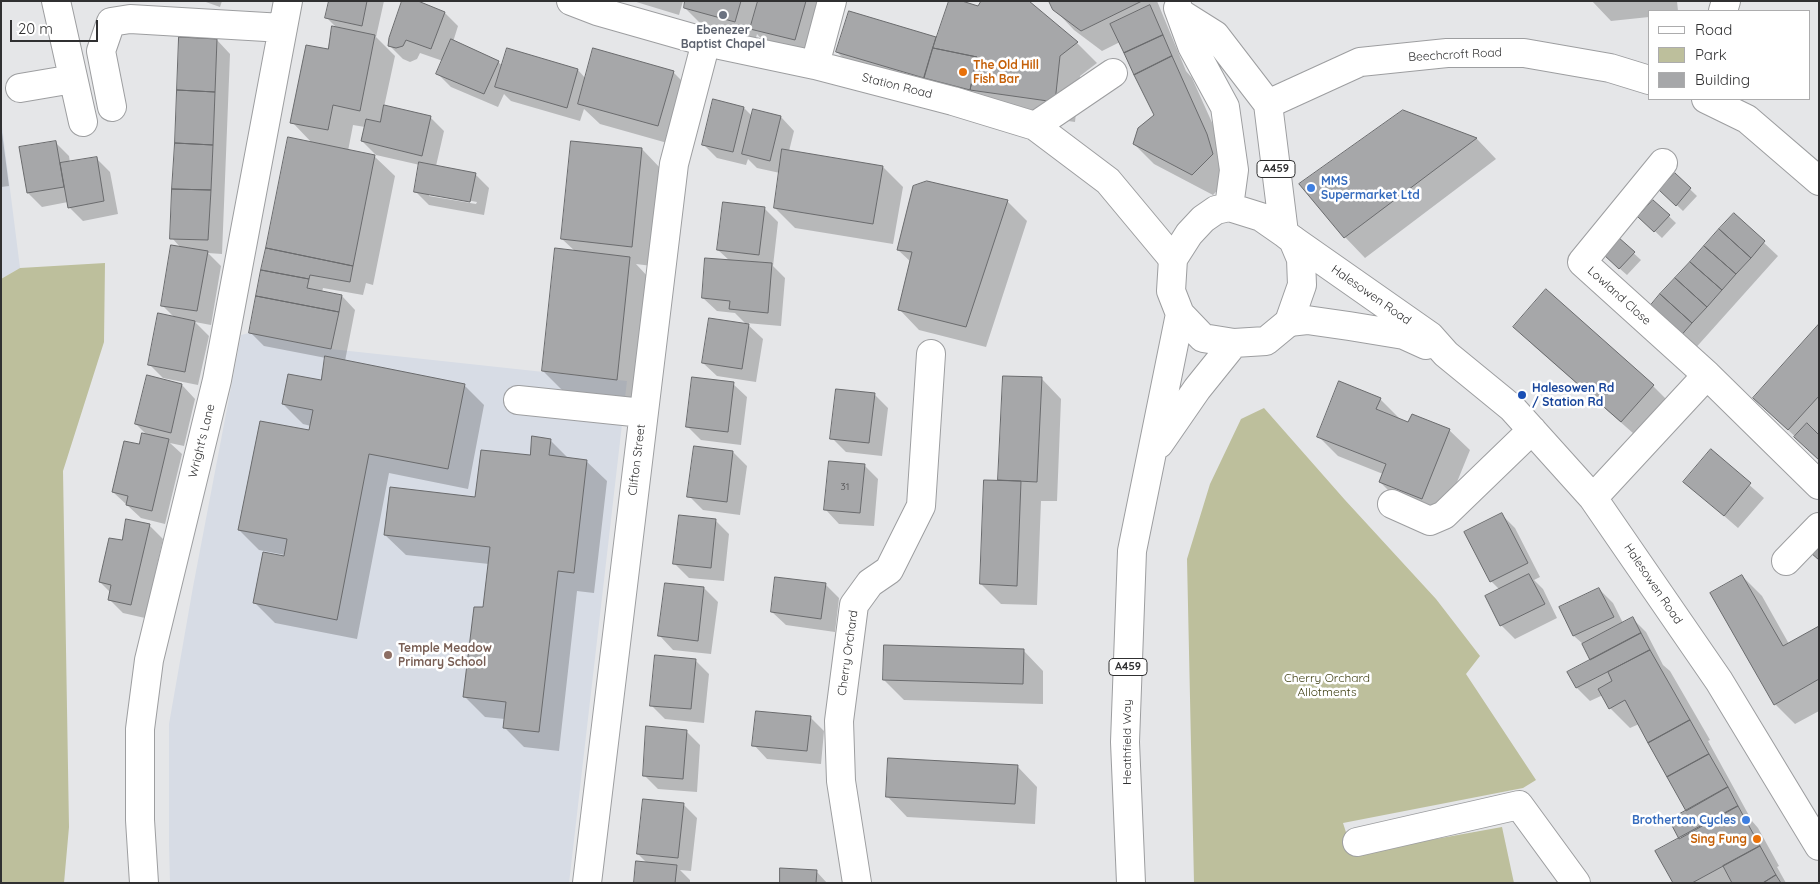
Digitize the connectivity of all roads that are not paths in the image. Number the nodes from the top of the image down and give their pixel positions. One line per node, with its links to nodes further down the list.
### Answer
1 (56, 1): 10 (street)
2 (288, 1): 6 (street, Wright's Lane)
3 (571, 1): 7 (street, Station Road)
4 (832, 1): 8 (street)
5 (1178, 7): 14 (street, A459); 20 (street)
6 (283, 28): 15 (street); 40 (street, Wright's Lane)
7 (706, 42): 8 (street, Station Road); 30 (street, Clifton Street)
8 (815, 65): 17 (street, Station Road)
9 (1113, 73): 17 (street)
10 (73, 79): 12 (street); 16 (street)
11 (1648, 80): 14 (street, Beechcroft Road)
12 (20, 88)
13 (1708, 100): 19 (street)
14 (1268, 104): 21 (street, A459)
15 (112, 107)
16 (82, 122)
17 (1035, 126): 22 (street, Station Road)
18 (1663, 163): 28 (street, Lowland Close)
19 (1819, 181)
20 (1229, 207): 21 (street); 22 (street)
21 (1288, 236): 24 (street, A459); 27 (street, Halesowen Road)
22 (1173, 259): 23 (street)
23 (1180, 314): 25 (street); 32 (street, Heathfield Way / A459)
24 (1290, 322): 25 (street); 27 (street, Halesowen Road)
25 (1234, 343): 32 (street, Heathfield Way / A459)
26 (931, 354): 42 (street, Cherry Orchard)
27 (1446, 354): 31 (street, Halesowen Road)
28 (1707, 375): 33 (street, Lowland Close); 34 (street)
29 (518, 400): 30 (street)
30 (643, 413): 41 (street, Clifton Street)
31 (1532, 430): 34 (street, Halesowen Road); 35 (street)
32 (1152, 453): 43 (street, Heathfield Way / A459)
33 (1819, 485)
34 (1593, 498): 39 (street, Halesowen Road)
35 (1392, 504)
36 (1819, 527): 37 (street)
37 (1786, 561)
38 (1356, 842): 44 (street)
39 (1819, 846)
40 (144, 883)
41 (587, 883)
42 (857, 883)
43 (1131, 883)
44 (1576, 883)

